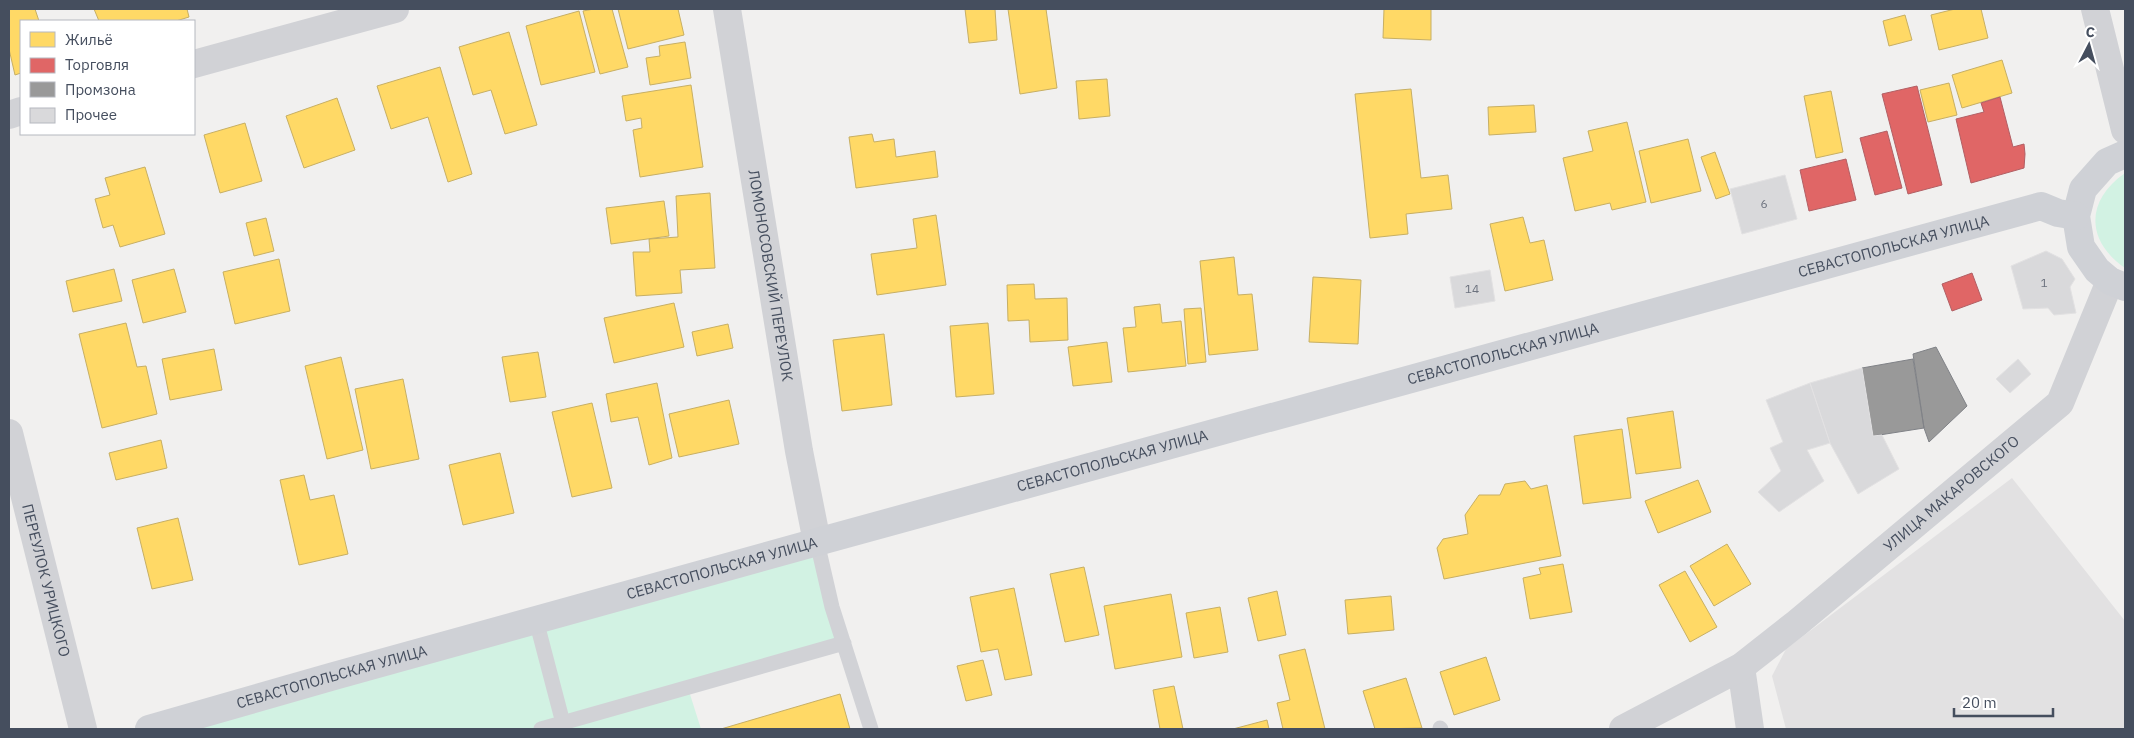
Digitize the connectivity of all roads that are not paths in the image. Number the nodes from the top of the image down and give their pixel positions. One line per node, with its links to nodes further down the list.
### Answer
1 (395, 9): 4 (street)
2 (728, 9): 10 (street, ЛОМОНОСОВСКИЙ ПЕРЕУЛОК)
3 (2096, 9): 5 (street)
4 (195, 64)
5 (2125, 130)
6 (2125, 154): 7 (main road)
7 (2076, 216): 8 (main road); 10 (main road, СЕВАСТОПОЛЬСКАЯ УЛИЦА)
8 (2118, 284): 13 (street, УЛИЦА МАКАРОВСКОГО)
9 (9, 433): 15 (street, ПЕРЕУЛОК УРИЦКОГО)
10 (817, 542): 11 (main road, СЕВАСТОПОЛЬСКАЯ УЛИЦА); 12 (lane)
11 (536, 620): 14 (lane); 16 (main road, СЕВАСТОПОЛЬСКАЯ УЛИЦА)
12 (844, 643): 14 (lane); 18 (lane)
13 (1741, 667): 19 (street, УЛИЦА МАКАРОВСКОГО); 20 (street)
14 (563, 723): 17 (lane)
15 (83, 729)
16 (149, 729)
17 (541, 729)
18 (870, 729)
19 (1623, 729)
20 (1750, 729)

